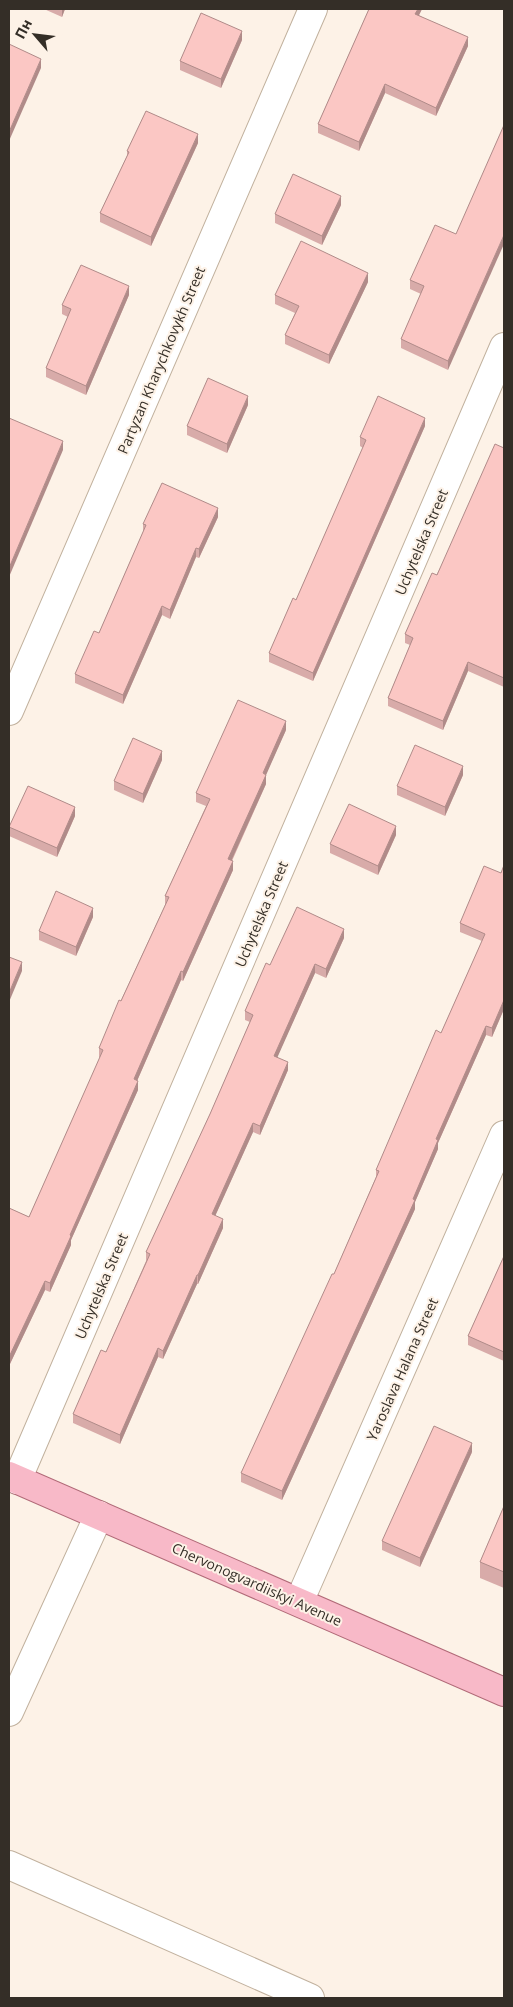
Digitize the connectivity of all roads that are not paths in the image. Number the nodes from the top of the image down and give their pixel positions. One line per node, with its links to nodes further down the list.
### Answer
1 (313, 9): 3 (street, Partyzan Kharychkovykh Street)
2 (504, 347): 5 (street, Uchytelska Street)
3 (9, 711)
4 (504, 1135): 7 (street, Yaroslava Halana Street)
5 (13, 1478): 6 (main road, Chervonogvardiiskyi Avenue)
6 (99, 1515): 7 (main road, Chervonogvardiiskyi Avenue); 9 (street)
7 (299, 1602): 8 (main road, Chervonogvardiiskyi Avenue)
8 (504, 1692)
9 (9, 1712)
10 (9, 1864): 11 (street)
11 (310, 1998)

